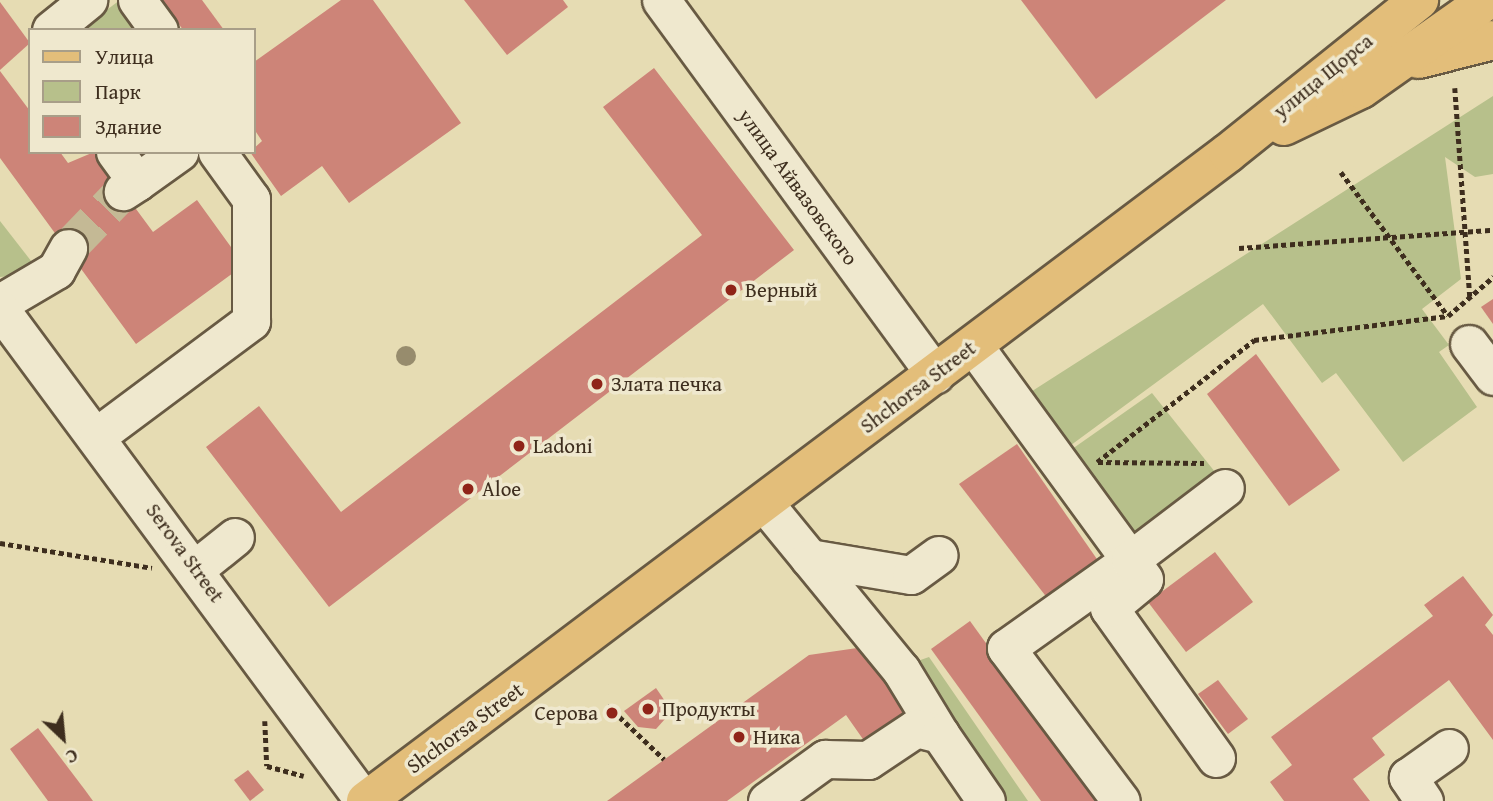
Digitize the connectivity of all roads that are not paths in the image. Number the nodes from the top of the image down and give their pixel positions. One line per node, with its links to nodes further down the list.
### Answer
1 (88, 0): 6 (street)
2 (137, 0): 7 (street)
3 (661, 0): 19 (street, улица Айвазовского)
4 (1419, 0): 10 (main road, улица Щорса)
5 (1487, 0): 9 (main road, Shchorsa Street)
6 (53, 28)
7 (158, 28)
8 (1493, 40): 9 (main road)
9 (1397, 65): 10 (main road, Shchorsa Street)
10 (1228, 153): 18 (main road, Shchorsa Street)
11 (116, 154): 12 (street)
12 (176, 154)
13 (218, 154): 21 (street)
14 (68, 248): 15 (street)
15 (0, 303)
16 (0, 309): 21 (street, Serova Street)
17 (1458, 330): 20 (street)
18 (974, 346): 19 (main road, Shchorsa Street); 27 (street)
19 (935, 375): 23 (main road, Shchorsa Street)
20 (1493, 376)
21 (98, 435): 28 (street, Serova Street)
22 (1221, 476): 27 (street)
23 (765, 504): 26 (street); 32 (main road, Shchorsa Street)
24 (235, 537): 28 (street)
25 (939, 555): 26 (street)
26 (809, 558): 29 (street)
27 (1130, 561): 31 (street); 35 (street)
28 (181, 569): 32 (street, Serova Street)
29 (940, 734): 33 (street); 34 (street)
30 (1449, 747): 36 (street)
31 (1216, 758)
32 (365, 801)
33 (767, 801)
34 (986, 801)
35 (1121, 801)
36 (1424, 801)

